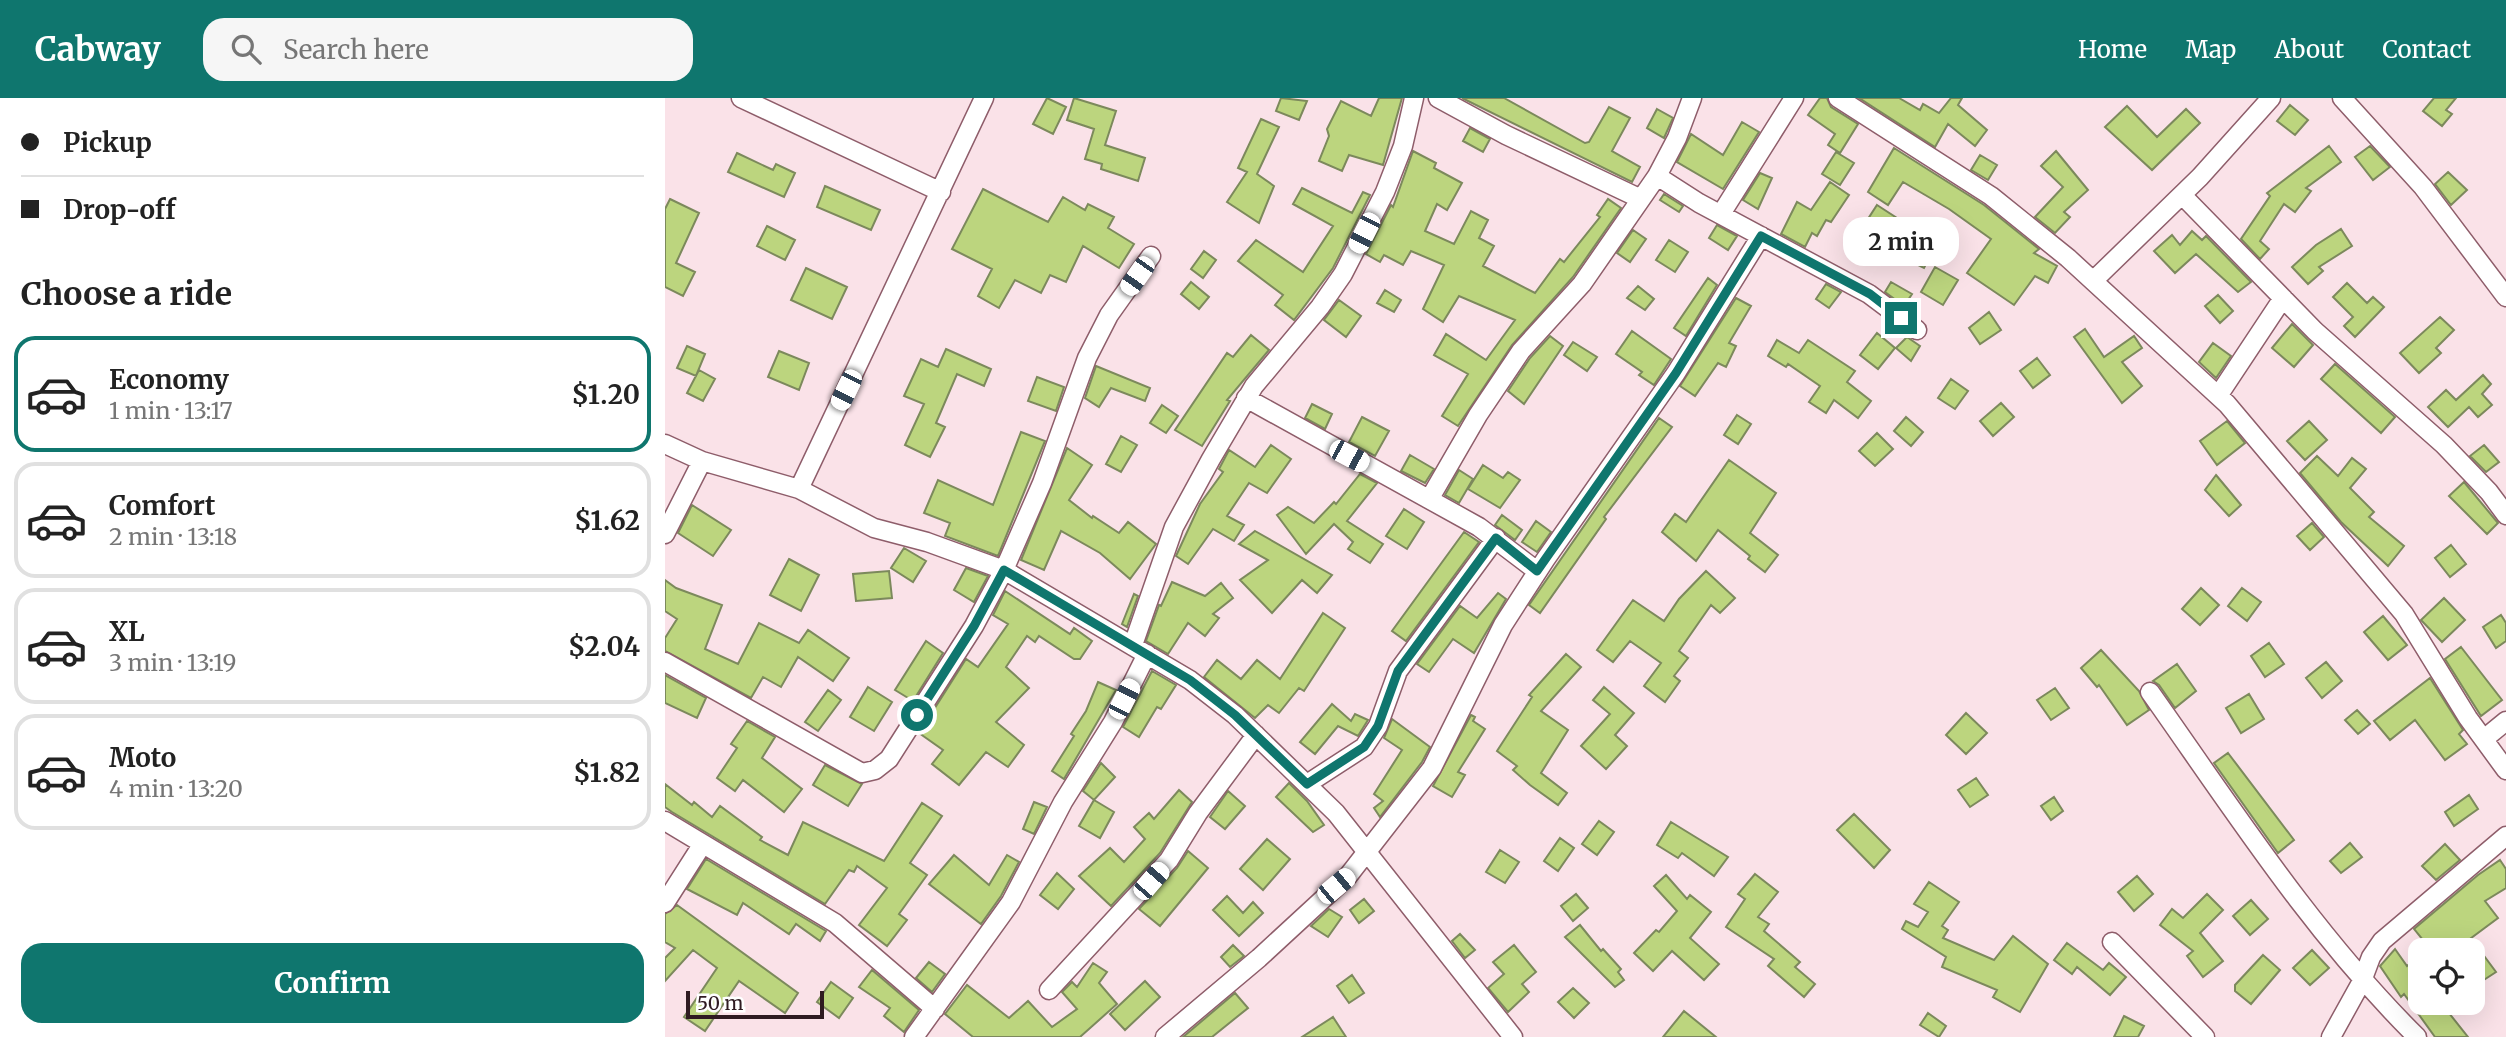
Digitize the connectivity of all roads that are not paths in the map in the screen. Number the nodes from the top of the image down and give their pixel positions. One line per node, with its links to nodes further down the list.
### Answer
1 (741, 98): 11 (street)
2 (984, 98): 11 (street)
3 (1414, 98): 22 (street)
4 (1438, 98): 13 (street)
5 (1692, 98): 10 (street)
6 (1794, 98): 14 (street)
7 (1838, 98): 17 (street)
8 (2271, 98): 12 (street)
9 (2342, 98): 18 (street)
10 (1657, 176): 13 (street); 14 (street)
11 (941, 192): 25 (street)
12 (2182, 195): 17 (street); 19 (street)
13 (1641, 199): 26 (street)
14 (1721, 214): 15 (street)
15 (1761, 236): 20 (street); 31 (street)
16 (1151, 256): 30 (street)
17 (2093, 281): 21 (street)
18 (2506, 297)
19 (2283, 298): 21 (street); 27 (street)
20 (1917, 330)
21 (2218, 396): 37 (street)
22 (1246, 398): 26 (street); 32 (street)
23 (665, 444): 24 (street)
24 (702, 461): 25 (street); 28 (street)
25 (799, 489): 30 (street)
26 (1430, 498): 29 (street)
27 (2506, 515)
28 (665, 534)
29 (1496, 538): 31 (street); 39 (street)
30 (1004, 570): 32 (street); 33 (street)
31 (1537, 571): 43 (street)
32 (1140, 649): 36 (street); 48 (street)
33 (665, 662)
34 (2150, 692): 46 (street)
35 (2506, 720): 37 (street)
36 (1257, 735): 39 (street); 47 (street)
37 (2484, 739): 38 (street)
38 (2506, 770)
39 (1307, 784): 43 (street)
40 (665, 821): 42 (street)
41 (2506, 836): 46 (street)
42 (702, 845): 44 (street); 48 (street)
43 (1369, 852): 50 (street); 51 (street)
44 (665, 903)
45 (2112, 942): 52 (street)
46 (2362, 981): 53 (street); 54 (street)
47 (1049, 989)
48 (935, 1009): 49 (street)
49 (915, 1037)
50 (1165, 1037)
51 (1513, 1037)
52 (2205, 1037)
53 (2331, 1037)
54 (2417, 1037)

